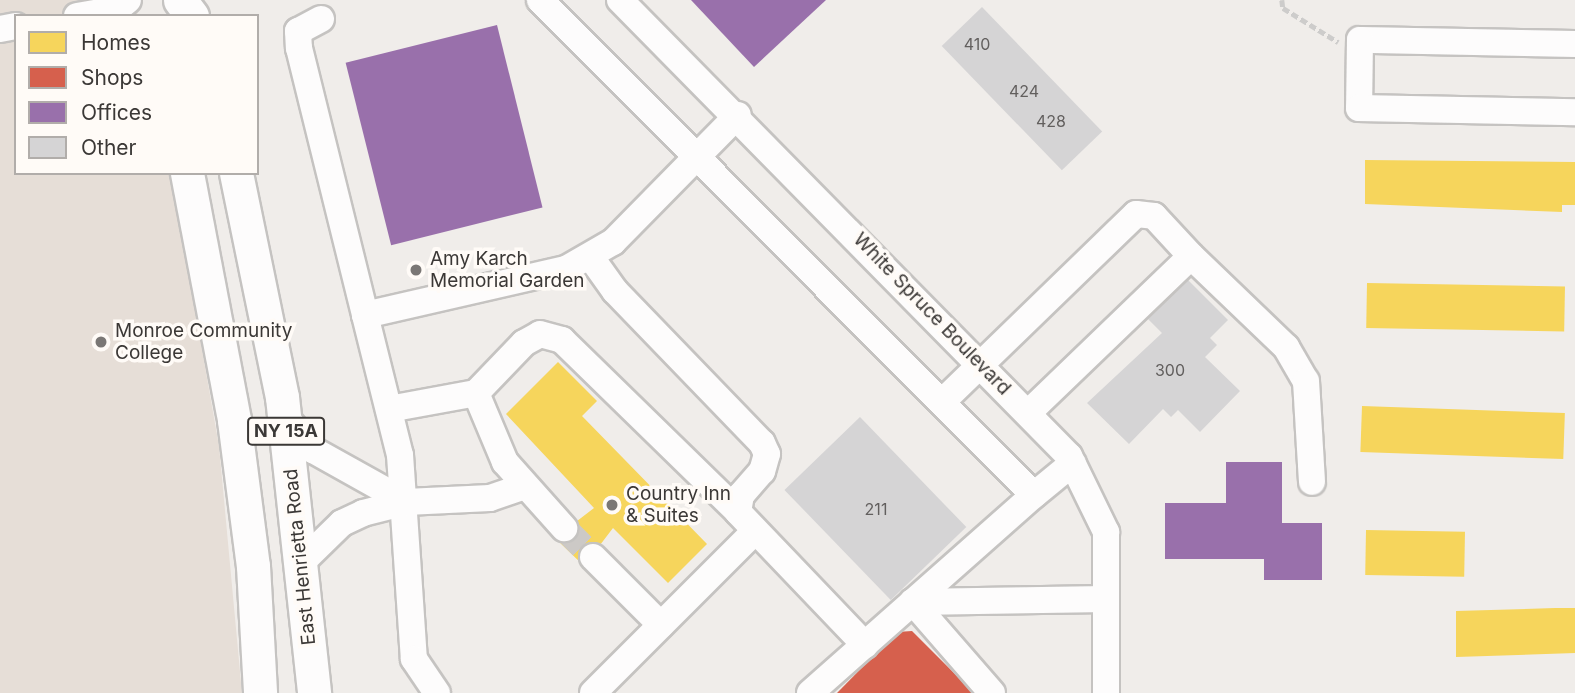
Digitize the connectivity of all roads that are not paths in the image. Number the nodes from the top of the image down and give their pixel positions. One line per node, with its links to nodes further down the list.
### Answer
1 (128, 0): 4 (street)
2 (540, 0): 9 (street)
3 (620, 0): 8 (street, White Spruce Boulevard)
4 (89, 14)
5 (321, 19): 14 (street)
6 (1575, 44): 7 (street)
7 (1575, 112)
8 (738, 115): 9 (street); 15 (street, White Spruce Boulevard)
9 (698, 156): 12 (street); 17 (street)
10 (187, 175): 34 (main road, NY 15A)
11 (236, 175): 20 (main road, East Henrietta Road / NY 15A)
12 (590, 256): 14 (street); 26 (street)
13 (1191, 256): 15 (street); 19 (street); 22 (street)
14 (365, 316): 18 (street)
15 (981, 364): 17 (street); 19 (street, White Spruce Boulevard)
16 (476, 393): 18 (street); 23 (street); 26 (street)
17 (942, 402): 24 (street)
18 (389, 409): 25 (street)
19 (1028, 413): 21 (street, White Spruce Boulevard)
20 (283, 414): 25 (street); 29 (main road, East Henrietta Road / NY 15A)
21 (1073, 463): 24 (street); 30 (street, White Spruce Boulevard)
22 (1312, 482)
23 (522, 487): 25 (street); 27 (street)
24 (1034, 495): 31 (street)
25 (405, 502): 29 (street); 36 (street)
26 (745, 523): 32 (street); 33 (street)
27 (564, 528)
28 (593, 557): 32 (street)
29 (303, 561): 35 (main road, East Henrietta Road / NY 15A)
30 (1106, 599): 31 (street); 40 (street, White Spruce Boulevard)
31 (913, 602): 33 (street); 39 (street)
32 (661, 625): 37 (street)
33 (864, 645): 38 (street)
34 (260, 693)
35 (314, 693)
36 (437, 693)
37 (593, 693)
38 (810, 693)
39 (992, 693)
40 (1106, 693)

